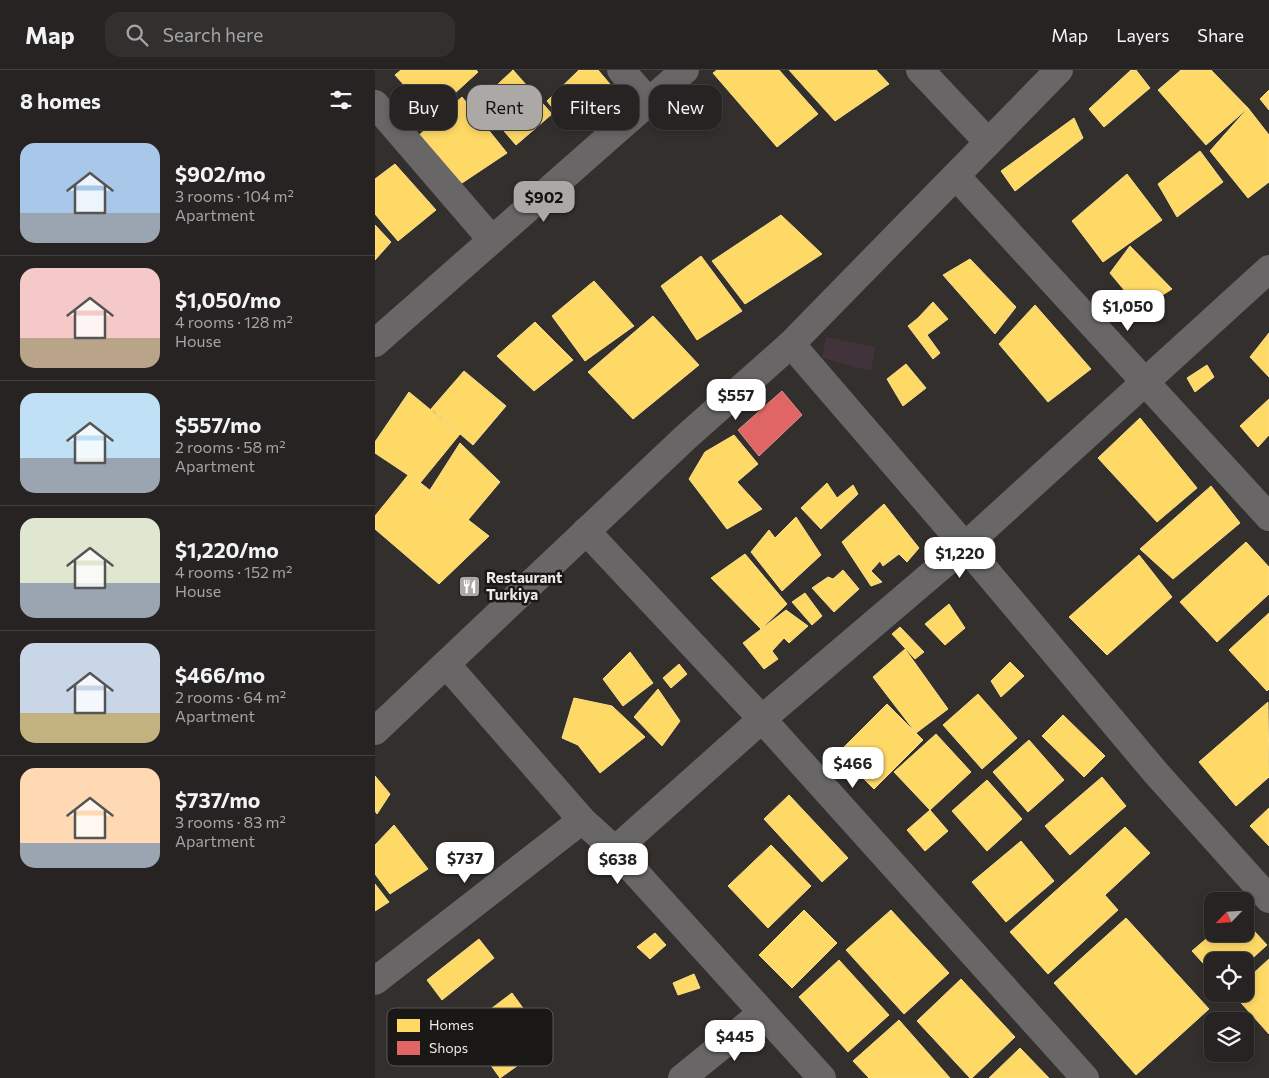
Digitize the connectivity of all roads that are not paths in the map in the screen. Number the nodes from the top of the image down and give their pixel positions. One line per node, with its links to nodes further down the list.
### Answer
1 (621, 70): 6 (street)
2 (685, 70): 5 (street)
3 (920, 70): 8 (street)
4 (1059, 70): 8 (street)
5 (668, 85)
6 (649, 102): 10 (street)
7 (375, 104): 10 (street)
8 (989, 142): 9 (street)
9 (956, 176): 13 (street); 14 (street)
10 (492, 240): 12 (street)
11 (1269, 269): 14 (street)
12 (375, 343)
13 (791, 344): 16 (street); 17 (street)
14 (1144, 381): 15 (street); 17 (street)
15 (1269, 517)
16 (586, 531): 18 (street); 19 (street)
17 (965, 546): 19 (street); 23 (street)
18 (446, 664): 20 (street); 21 (street)
19 (762, 719): 22 (street); 28 (street)
20 (375, 731)
21 (582, 820): 22 (street); 24 (street)
22 (615, 850): 25 (street)
23 (1269, 899)
24 (375, 981)
25 (762, 1013): 26 (street); 27 (street)
26 (682, 1078)
27 (822, 1078)
28 (1085, 1078)

